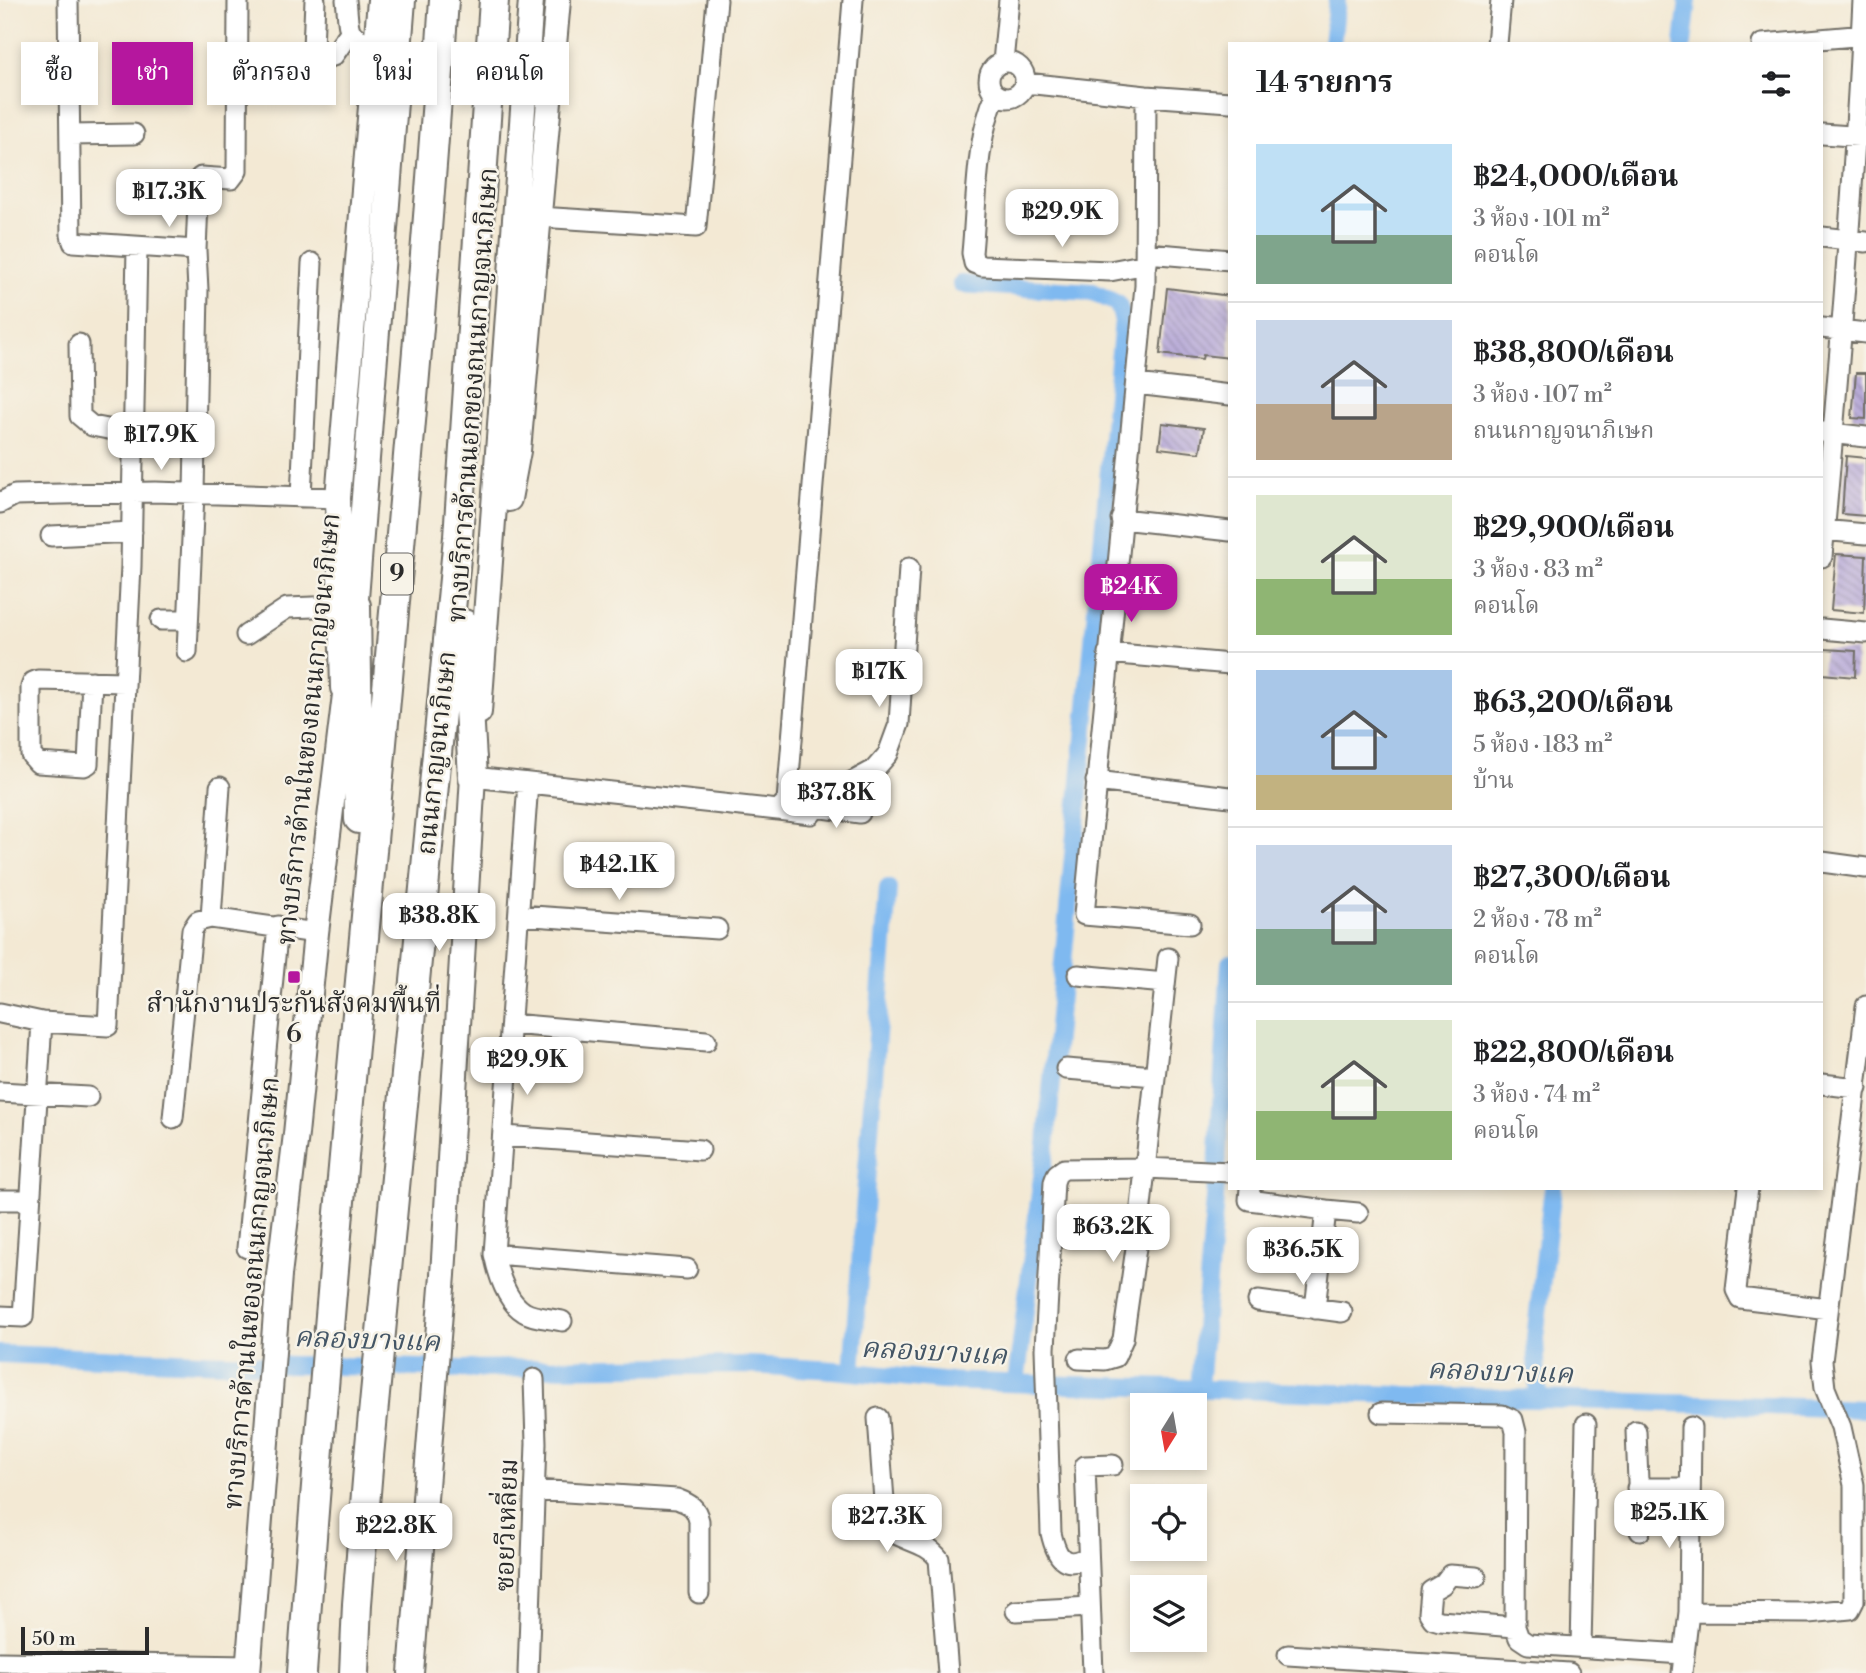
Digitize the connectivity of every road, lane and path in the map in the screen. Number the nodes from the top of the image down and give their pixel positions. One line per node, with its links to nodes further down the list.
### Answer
1 (68, 0): 30 (street)
2 (238, 0): 36 (street)
3 (315, 0): 16 (street)
4 (346, 0): 16 (street)
5 (380, 0): 19 (main road)
6 (403, 0): 62 (main road, ทางบริการด้านในของถนนกาญจนาภิเษก)
7 (444, 0): 92 (highway, ถนนกาญจนาภิเษก / 9)
8 (494, 0): 60 (highway, ถนนกาญจนาภิเษก)
9 (531, 0): 68 (main road, ทางบริการด้านนอกของถนนกาญจนาภิเษก)
10 (558, 0): 32 (main road)
11 (717, 0): 32 (street)
12 (853, 0): 80 (street)
13 (1009, 0): 22 (street)
14 (1501, 0): 20 (street)
15 (1863, 0): 17 (street)
16 (350, 32): 18 (street)
17 (1864, 35): 21 (street); 31 (street)
18 (366, 42)
19 (375, 42)
20 (1497, 42)
21 (1785, 42)
22 (1003, 62): 23 (street); 24 (street)
23 (1026, 83): 24 (street); 25 (street)
24 (996, 94): 37 (street)
25 (1146, 96): 26 (street); 37 (street)
26 (1228, 102)
27 (370, 105): 52 (main road)
28 (134, 134): 30 (street)
29 (1823, 134): 31 (street)
30 (70, 135): 35 (street)
31 (1861, 136): 34 (street)
32 (539, 217): 68 (main road)
33 (1823, 237): 34 (street)
34 (1858, 241): 41 (street)
35 (137, 247): 36 (street); 47 (street)
36 (197, 250): 50 (street)
37 (1147, 258): 38 (street); 44 (street)
38 (1228, 260)
39 (312, 263): 51 (street)
40 (1823, 328): 41 (street)
41 (1843, 330): 42 (street); 46 (street)
42 (1866, 332)
43 (79, 344): 47 (street)
44 (1136, 384): 45 (street); 54 (street)
45 (1228, 395)
46 (1828, 433): 48 (street); 55 (street)
47 (134, 434): 49 (street)
48 (1866, 437)
49 (133, 492): 50 (street); 53 (street); 57 (street)
50 (194, 493): 51 (street); 64 (street)
51 (301, 496): 52 (street)
52 (338, 498): 62 (main road)
53 (0, 503)
54 (1122, 519): 56 (street); 70 (street)
55 (1823, 530): 58 (street)
56 (1228, 531)
57 (131, 532): 59 (street); 73 (street)
58 (1866, 534)
59 (51, 536)
60 (458, 537): 74 (highway); 152 (highway, ถนนกาญจนาภิเษก)
61 (909, 568): 79 (street)
62 (348, 606): 67 (street); 89 (main road, ทางบริการด้านในของถนนกาญจนาภิเษก); 92 (highway)
63 (161, 620): 64 (street)
64 (188, 621): 69 (street)
65 (1823, 629): 66 (street)
66 (1866, 633)
67 (246, 635)
68 (485, 635): 74 (main road, ทางบริการด้านนอกของถนนกาญจนาภิเษก)
69 (187, 652)
70 (1108, 653): 71 (street); 75 (street)
71 (1228, 664)
72 (92, 681): 72 (street); 73 (street)
73 (125, 682): 96 (street)
74 (473, 777): 76 (street); 150 (main road, ทางบริการด้านนอกของถนนกาญจนาภิเษก)
75 (1096, 781): 78 (street); 86 (street)
76 (528, 783): 80 (street); 84 (street)
77 (220, 788): 85 (street)
78 (1228, 797)
79 (816, 807): 80 (street); 81 (street)
80 (778, 810)
81 (860, 813)
82 (1823, 862): 83 (street)
83 (1866, 868)
84 (519, 915): 88 (street); 97 (street)
85 (211, 918): 87 (street); 106 (street)
86 (1190, 924)
87 (278, 926): 89 (street); 117 (street)
88 (717, 929)
89 (316, 933): 149 (main road, ทางบริการด้านในของถนนกาญจนาภิเษก)
90 (1168, 958): 93 (street)
91 (1078, 975): 93 (street)
92 (360, 976): 151 (highway, ถนนกาญจนาภิเษก / 9)
93 (1165, 983): 100 (street)
94 (1866, 1006): 102 (street)
95 (0, 1013): 96 (street)
96 (42, 1021): 104 (street)
97 (511, 1024): 98 (street); 107 (street)
98 (706, 1041)
99 (1066, 1069): 100 (street)
100 (1155, 1076): 109 (street)
101 (1823, 1084): 102 (street)
102 (1857, 1088): 122 (street)
103 (0, 1092): 104 (street)
104 (37, 1094): 105 (street); 114 (street)
105 (88, 1097)
106 (173, 1118)
107 (504, 1136): 108 (street); 118 (street)
108 (700, 1150)
109 (1146, 1168): 110 (street); 126 (street); 138 (street)
110 (1228, 1172)
111 (1250, 1190): 115 (street)
112 (1748, 1190): 122 (street)
113 (0, 1200): 114 (street)
114 (30, 1200): 124 (street)
115 (1326, 1210): 116 (street); 121 (street)
116 (1358, 1213)
117 (247, 1248)
118 (494, 1254): 119 (street); 125 (street)
119 (687, 1269)
120 (1258, 1301): 121 (street)
121 (1315, 1308): 123 (street)
122 (1828, 1309): 143 (street)
123 (1342, 1312)
124 (0, 1316)
125 (562, 1321)
126 (1079, 1359)
127 (534, 1379): 136 (street, ซอยวีเหลี่ยม)
128 (1381, 1413): 144 (street)
129 (878, 1418): 154 (street)
130 (1587, 1424): 145 (street)
131 (1691, 1427): 135 (street)
132 (1636, 1431): 134 (street)
133 (1113, 1465): 138 (street)
134 (1637, 1488): 135 (street); 137 (street)
135 (1690, 1488): 143 (street)
136 (535, 1490): 140 (street); 153 (street, ซอยวีเหลี่ยม)
137 (1640, 1531)
138 (1088, 1556): 141 (street)
139 (1476, 1577): 144 (street)
140 (699, 1592)
141 (1090, 1607): 142 (street); 155 (street)
142 (1016, 1611)
143 (1689, 1612): 148 (street)
144 (1515, 1627): 145 (street)
145 (1581, 1647): 148 (street)
146 (1288, 1655): 156 (street)
147 (0, 1662): 149 (street)
148 (1683, 1664)
149 (249, 1669)
150 (411, 1672)
151 (302, 1673)
152 (354, 1673)
153 (528, 1673)
154 (948, 1673)
155 (1093, 1673)
156 (1569, 1673)

